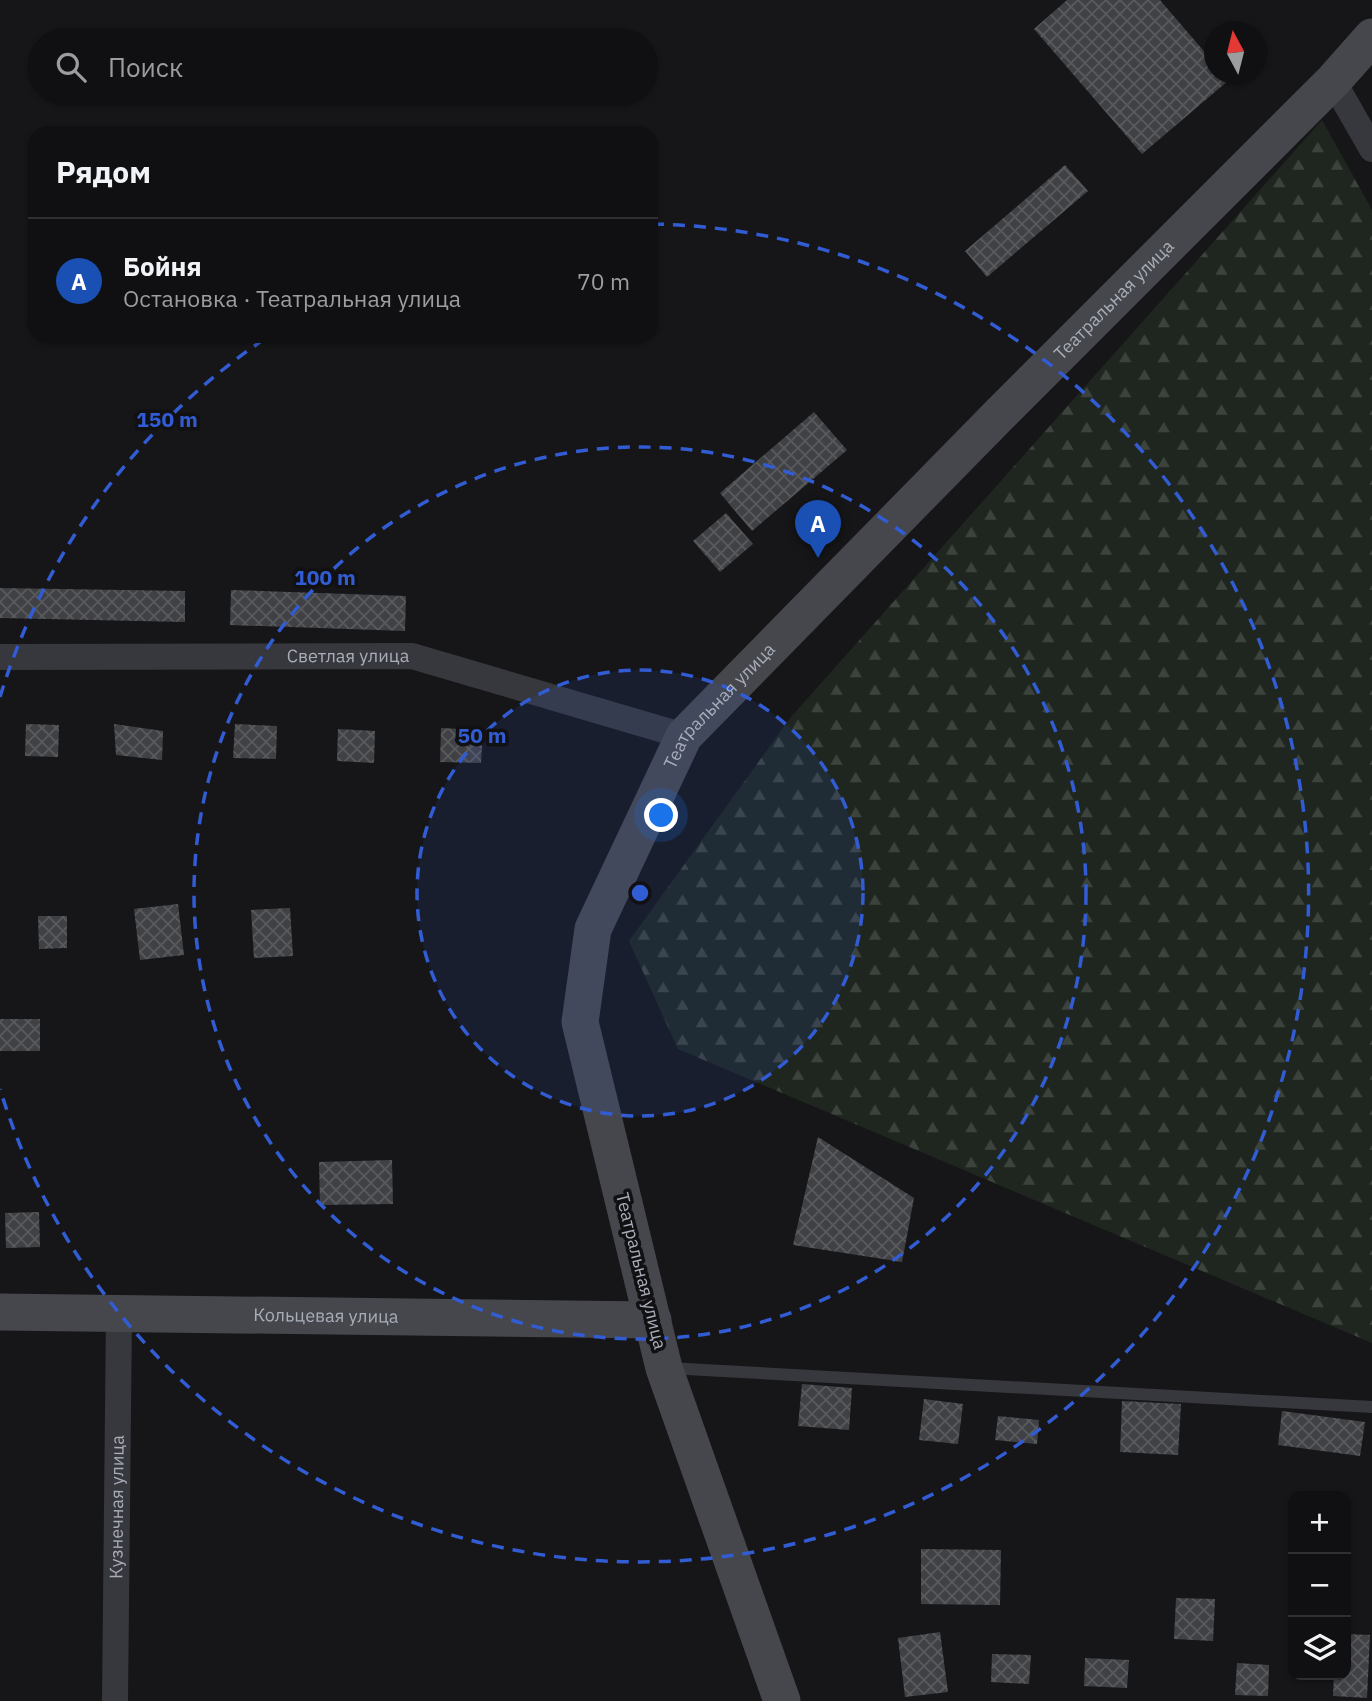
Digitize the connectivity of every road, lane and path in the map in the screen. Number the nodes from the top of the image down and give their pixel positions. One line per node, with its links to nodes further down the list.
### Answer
1 (1372, 37): 2 (main road, Театральная улица)
2 (1333, 81): 3 (street); 5 (main road, Театральная улица)
3 (1372, 149)
4 (0, 657): 5 (street, Светлая улица)
5 (684, 736): 8 (main road, Театральная улица)
6 (0, 1312): 7 (main road, Кольцевая улица)
7 (119, 1314): 8 (main road, Кольцевая улица); 11 (street, Кузнечная улица)
8 (653, 1320): 9 (main road, Театральная улица)
9 (664, 1368): 10 (lane); 12 (main road, Театральная улица)
10 (1372, 1407)
11 (115, 1701)
12 (782, 1701)

